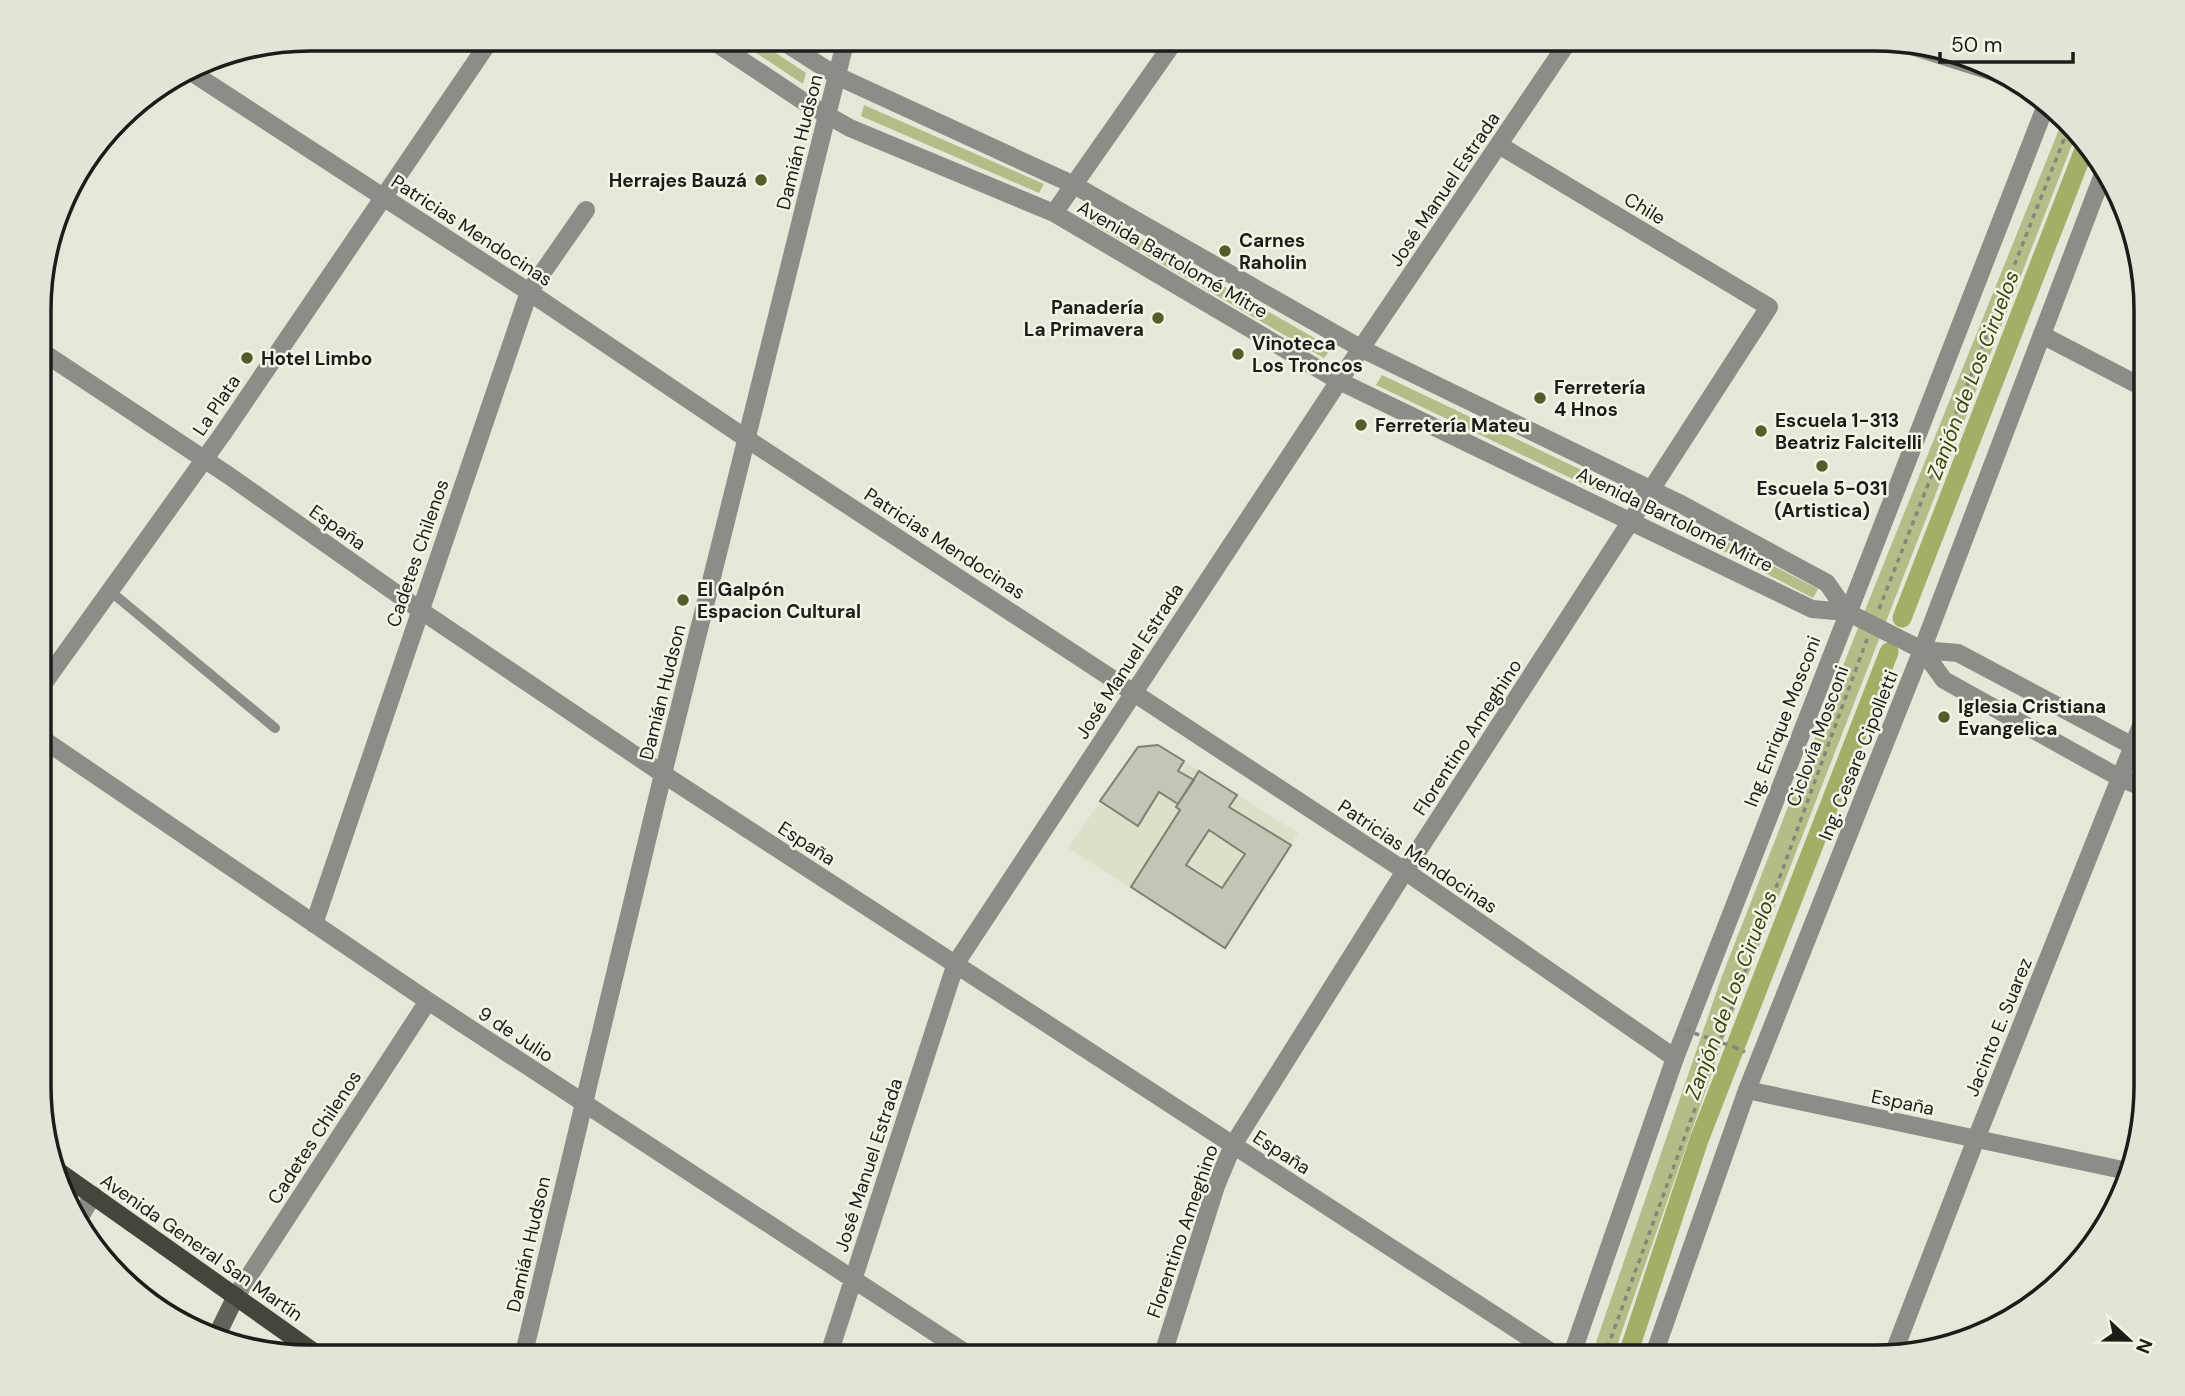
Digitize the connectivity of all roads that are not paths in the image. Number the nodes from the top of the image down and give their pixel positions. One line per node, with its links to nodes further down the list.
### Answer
1 (482, 51): 14 (street, La Plata)
2 (729, 51): 10 (street, Avenida Bartolomé Mitre)
3 (799, 51): 8 (street, Avenida Bartolomé Mitre)
4 (843, 51): 8 (street, Damián Hudson)
5 (1167, 51): 13 (street)
6 (1561, 51): 11 (street, José Manuel Estrada)
7 (197, 76): 14 (street, Patricias Mendocinas)
8 (837, 76): 10 (street, Damián Hudson); 13 (street, Avenida Bartolomé Mitre)
9 (2043, 113): 30 (street, Ing. Enrique Mosconi)
10 (826, 116): 16 (street, Avenida Bartolomé Mitre); 24 (street, Damián Hudson)
11 (1499, 145): 18 (street, Chile); 20 (street, José Manuel Estrada)
12 (2100, 181): 19 (street, Ing. Cesare Cipolletti)
13 (1074, 185): 16 (street); 20 (street, Avenida Bartolomé Mitre)
14 (383, 197): 17 (street, Patricias Mendocinas); 25 (street, La Plata)
15 (586, 209): 17 (street, Cadetes Chilenos)
16 (1054, 214): 22 (street, Avenida Bartolomé Mitre)
17 (529, 292): 24 (street, Patricias Mendocinas); 29 (street, Cadetes Chilenos)
18 (1769, 307): 26 (street, Florentino Ameghino)
19 (2042, 335): 23 (street); 31 (street, Ing. Cesare Cipolletti)
20 (1362, 349): 22 (street, José Manuel Estrada); 26 (street, Avenida Bartolomé Mitre)
21 (51, 358): 25 (street, España)
22 (1339, 381): 27 (street, Avenida Bartolomé Mitre); 33 (street, José Manuel Estrada)
23 (2134, 383)
24 (747, 439): 33 (street, Patricias Mendocinas); 38 (street, Damián Hudson)
25 (204, 459): 28 (street, La Plata); 29 (street, España)
26 (1651, 490): 27 (street, Florentino Ameghino); 30 (street, Avenida Bartolomé Mitre)
27 (1631, 520): 30 (street, Avenida Bartolomé Mitre); 41 (street, Florentino Ameghino)
28 (110, 592): 32 (street, La Plata); 34 (lane)
29 (420, 610): 38 (street, España); 42 (street, Cadetes Chilenos)
30 (1847, 612): 31 (street, Avenida Bartolomé Mitre); 45 (street, Ing. Enrique Mosconi)
31 (1922, 650): 36 (street, Avenida Bartolomé Mitre); 39 (street, Avenida Bartolomé Mitre); 46 (street, Ing. Cesare Cipolletti)
32 (51, 673)
33 (1133, 692): 41 (street, Patricias Mendocinas); 43 (street, José Manuel Estrada)
34 (275, 728)
35 (51, 745): 42 (street, 9 de Julio)
36 (2134, 747)
37 (2134, 758): 39 (street, Jacinto E. Suarez)
38 (663, 774): 43 (street, España); 47 (street, Damián Hudson)
39 (2120, 778): 40 (street, Avenida Bartolomé Mitre); 48 (street, Jacinto E. Suarez)
40 (2134, 784)
41 (1405, 871): 45 (street, Patricias Mendocinas); 49 (street, Florentino Ameghino)
42 (314, 924): 44 (street, 9 de Julio)
43 (956, 963): 49 (street, España); 54 (street, José Manuel Estrada)
44 (428, 1001): 47 (street, 9 de Julio); 55 (street, Cadetes Chilenos)
45 (1675, 1058): 64 (street, Ing. Enrique Mosconi)
46 (1747, 1090): 48 (street, España); 65 (street, Ing. Cesare Cipolletti)
47 (583, 1103): 54 (street, 9 de Julio); 59 (street, Damián Hudson)
48 (1976, 1139): 50 (street, España); 57 (street, Jacinto E. Suarez)
49 (1233, 1145): 62 (street, Florentino Ameghino); 63 (street, España)
50 (2121, 1170)
51 (67, 1177): 52 (main road, Avenida General San Martín)
52 (93, 1195): 53 (street); 55 (main road, Avenida General San Martín)
53 (83, 1212)
54 (853, 1279): 60 (street, José Manuel Estrada); 61 (street, 9 de Julio)
55 (236, 1296): 56 (main road); 58 (main road, Avenida General San Martín)
56 (220, 1329)
57 (1897, 1344)
58 (304, 1345)
59 (526, 1345)
60 (832, 1345)
61 (954, 1345)
62 (1165, 1345)
63 (1541, 1345)
64 (1575, 1345)
65 (1657, 1345)

